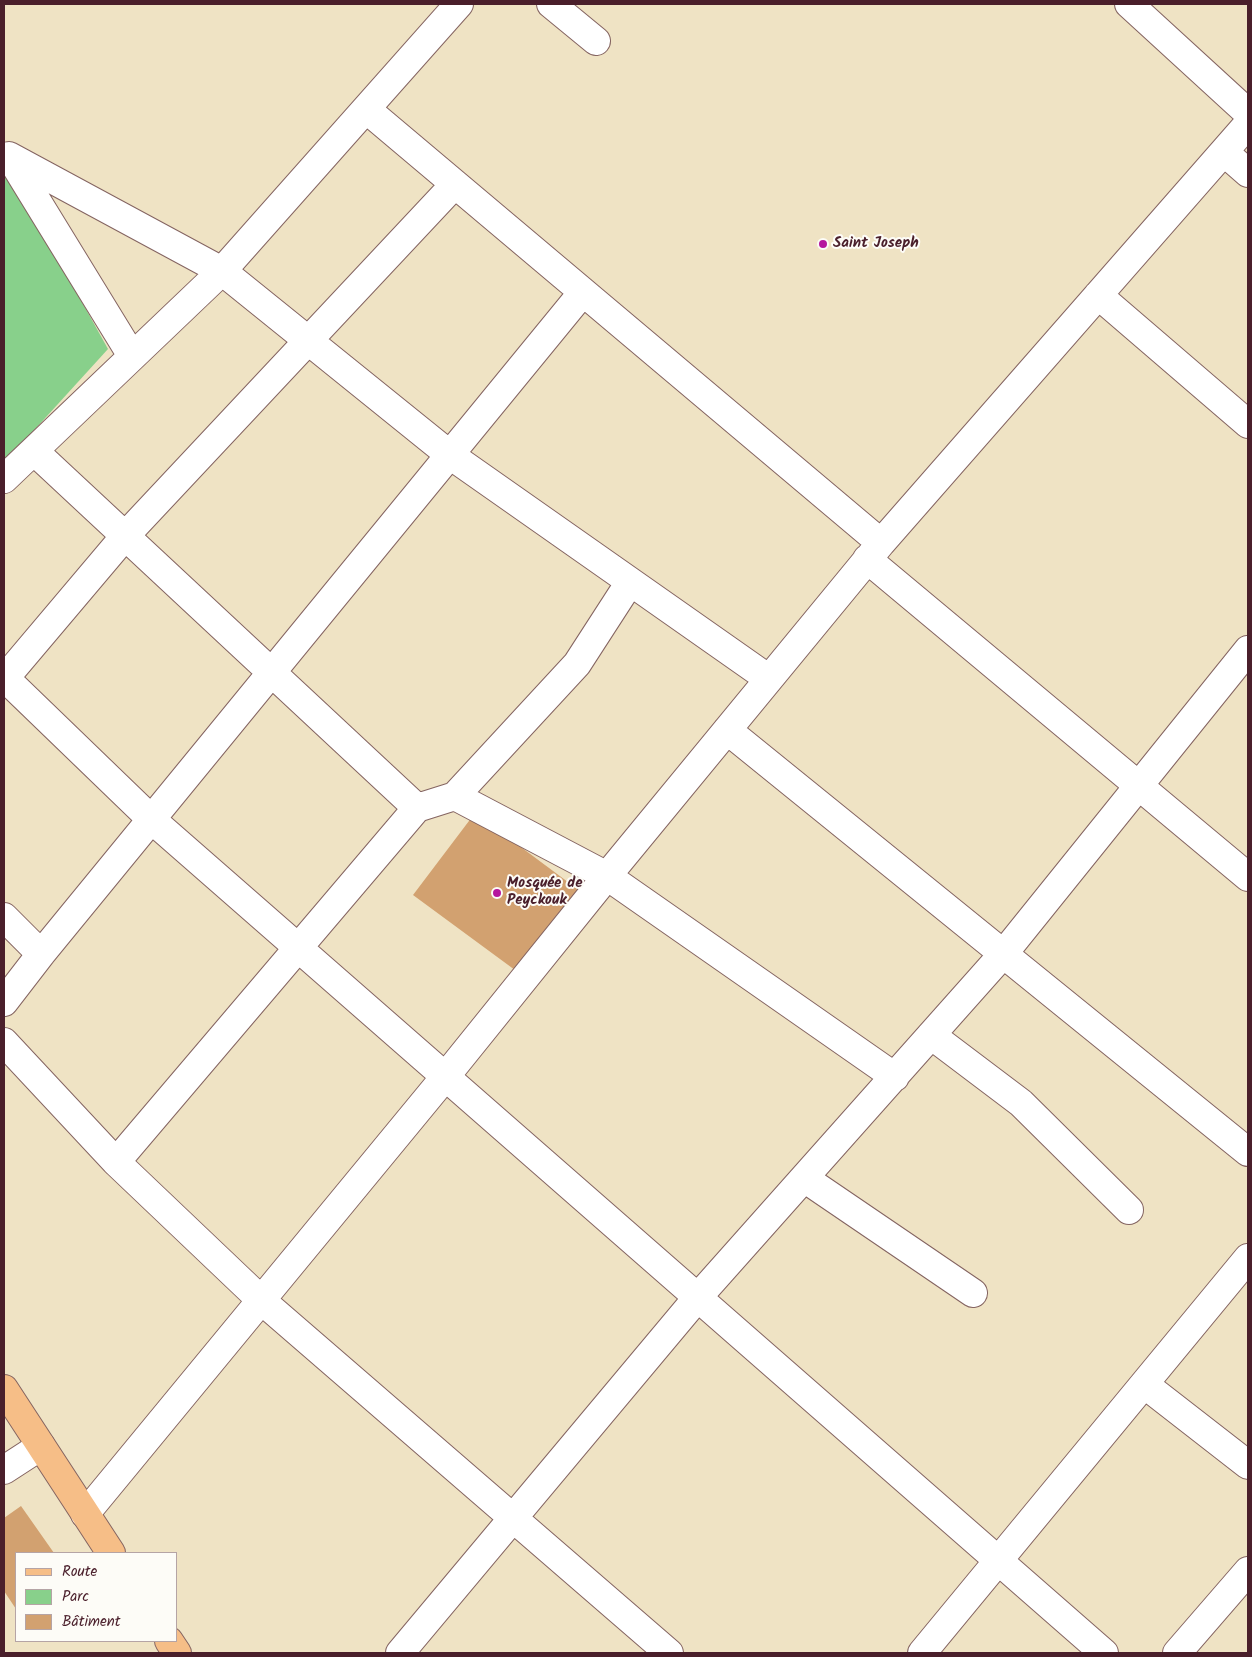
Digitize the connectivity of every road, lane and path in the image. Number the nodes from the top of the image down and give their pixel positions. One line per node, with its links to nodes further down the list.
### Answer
1 (459, 4): 5 (street)
2 (551, 4): 4 (street)
3 (1128, 4): 6 (street)
4 (596, 41)
5 (366, 109): 11 (street); 12 (street)
6 (1248, 113)
7 (1248, 124): 9 (street)
8 (6, 152): 12 (street); 16 (street)
9 (1224, 152): 10 (street); 14 (street)
10 (1248, 172)
11 (455, 184): 13 (street); 15 (street)
12 (222, 271): 15 (street); 16 (street)
13 (583, 292): 19 (street); 22 (street)
14 (1098, 295): 17 (street); 22 (street)
15 (307, 341): 19 (street); 21 (street)
16 (132, 356): 18 (street)
17 (1248, 424)
18 (34, 451): 20 (street); 21 (street)
19 (450, 455): 23 (street); 25 (street)
20 (4, 479)
21 (125, 536): 25 (street); 26 (street)
22 (874, 551): 27 (street); 29 (street)
23 (630, 582): 27 (street); 30 (street)
24 (1248, 650): 29 (street)
25 (272, 673): 31 (street); 32 (street)
26 (4, 678): 32 (street)
27 (769, 679): 28 (street)
28 (727, 730): 33 (street); 37 (street)
29 (1139, 785): 34 (street); 37 (street)
30 (455, 796): 31 (street); 33 (street)
31 (417, 808): 36 (street)
32 (151, 819): 36 (street); 38 (street)
33 (607, 876): 42 (street); 43 (street)
34 (1248, 876)
35 (4, 917): 38 (street)
36 (297, 947): 42 (street); 45 (street)
37 (1004, 953): 40 (street); 44 (street)
38 (41, 954): 39 (street)
39 (4, 1002)
40 (931, 1035): 43 (street); 47 (street)
41 (4, 1042): 45 (street)
42 (445, 1077): 50 (street); 51 (street)
43 (895, 1077): 46 (street)
44 (1248, 1152)
45 (116, 1162): 51 (street)
46 (804, 1178): 49 (street); 50 (street)
47 (1129, 1210)
48 (1248, 1258): 52 (street)
49 (973, 1293)
50 (698, 1297): 58 (street); 60 (street)
51 (261, 1300): 57 (street); 58 (street)
52 (1144, 1384): 55 (street); 60 (street)
53 (4, 1389): 54 (main road)
54 (41, 1446): 56 (street); 57 (main road)
55 (1248, 1465)
56 (4, 1470)
57 (85, 1514): 59 (main road)
58 (513, 1517): 64 (street); 65 (street)
59 (110, 1552)
60 (998, 1561): 66 (street); 67 (street)
61 (1248, 1571): 68 (street)
62 (170, 1642): 63 (main road)
63 (177, 1653)
64 (400, 1653)
65 (669, 1653)
66 (922, 1653)
67 (1104, 1653)
68 (1178, 1653)

